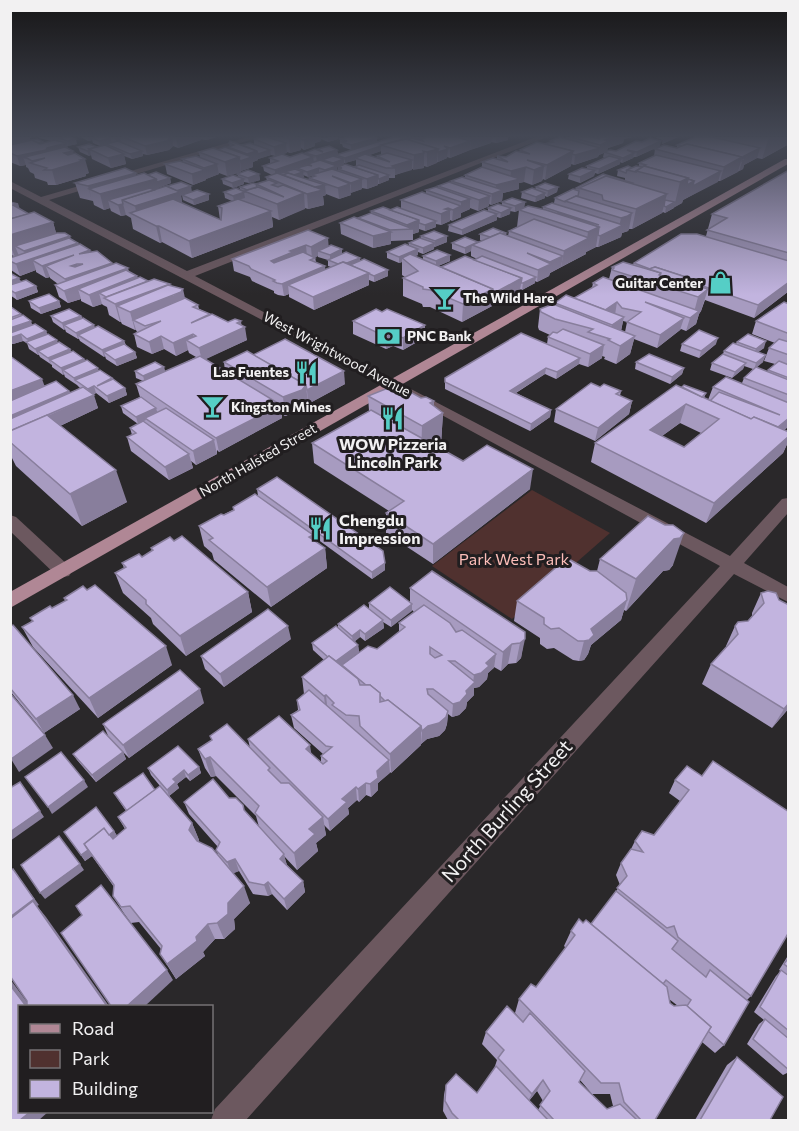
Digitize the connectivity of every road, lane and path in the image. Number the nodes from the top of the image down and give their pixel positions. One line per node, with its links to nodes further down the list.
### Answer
1 (21, 190): 5 (street, West Wrightwood Avenue)
2 (75, 190): 5 (street)
3 (404, 190): 6 (street)
4 (738, 190): 7 (main road, North Halsted Street)
5 (40, 200): 6 (street, West Wrightwood Avenue)
6 (187, 275): 7 (street, West Wrightwood Avenue)
7 (395, 384): 10 (street, West Wrightwood Avenue); 11 (main road, North Halsted Street)
8 (789, 503): 10 (street, North Burling Street)
9 (10, 521): 11 (street)
10 (732, 565): 12 (street, West Wrightwood Avenue); 14 (street, North Burling Street)
11 (63, 571): 13 (main road, North Halsted Street)
12 (789, 596)
13 (10, 601)
14 (226, 1120)

